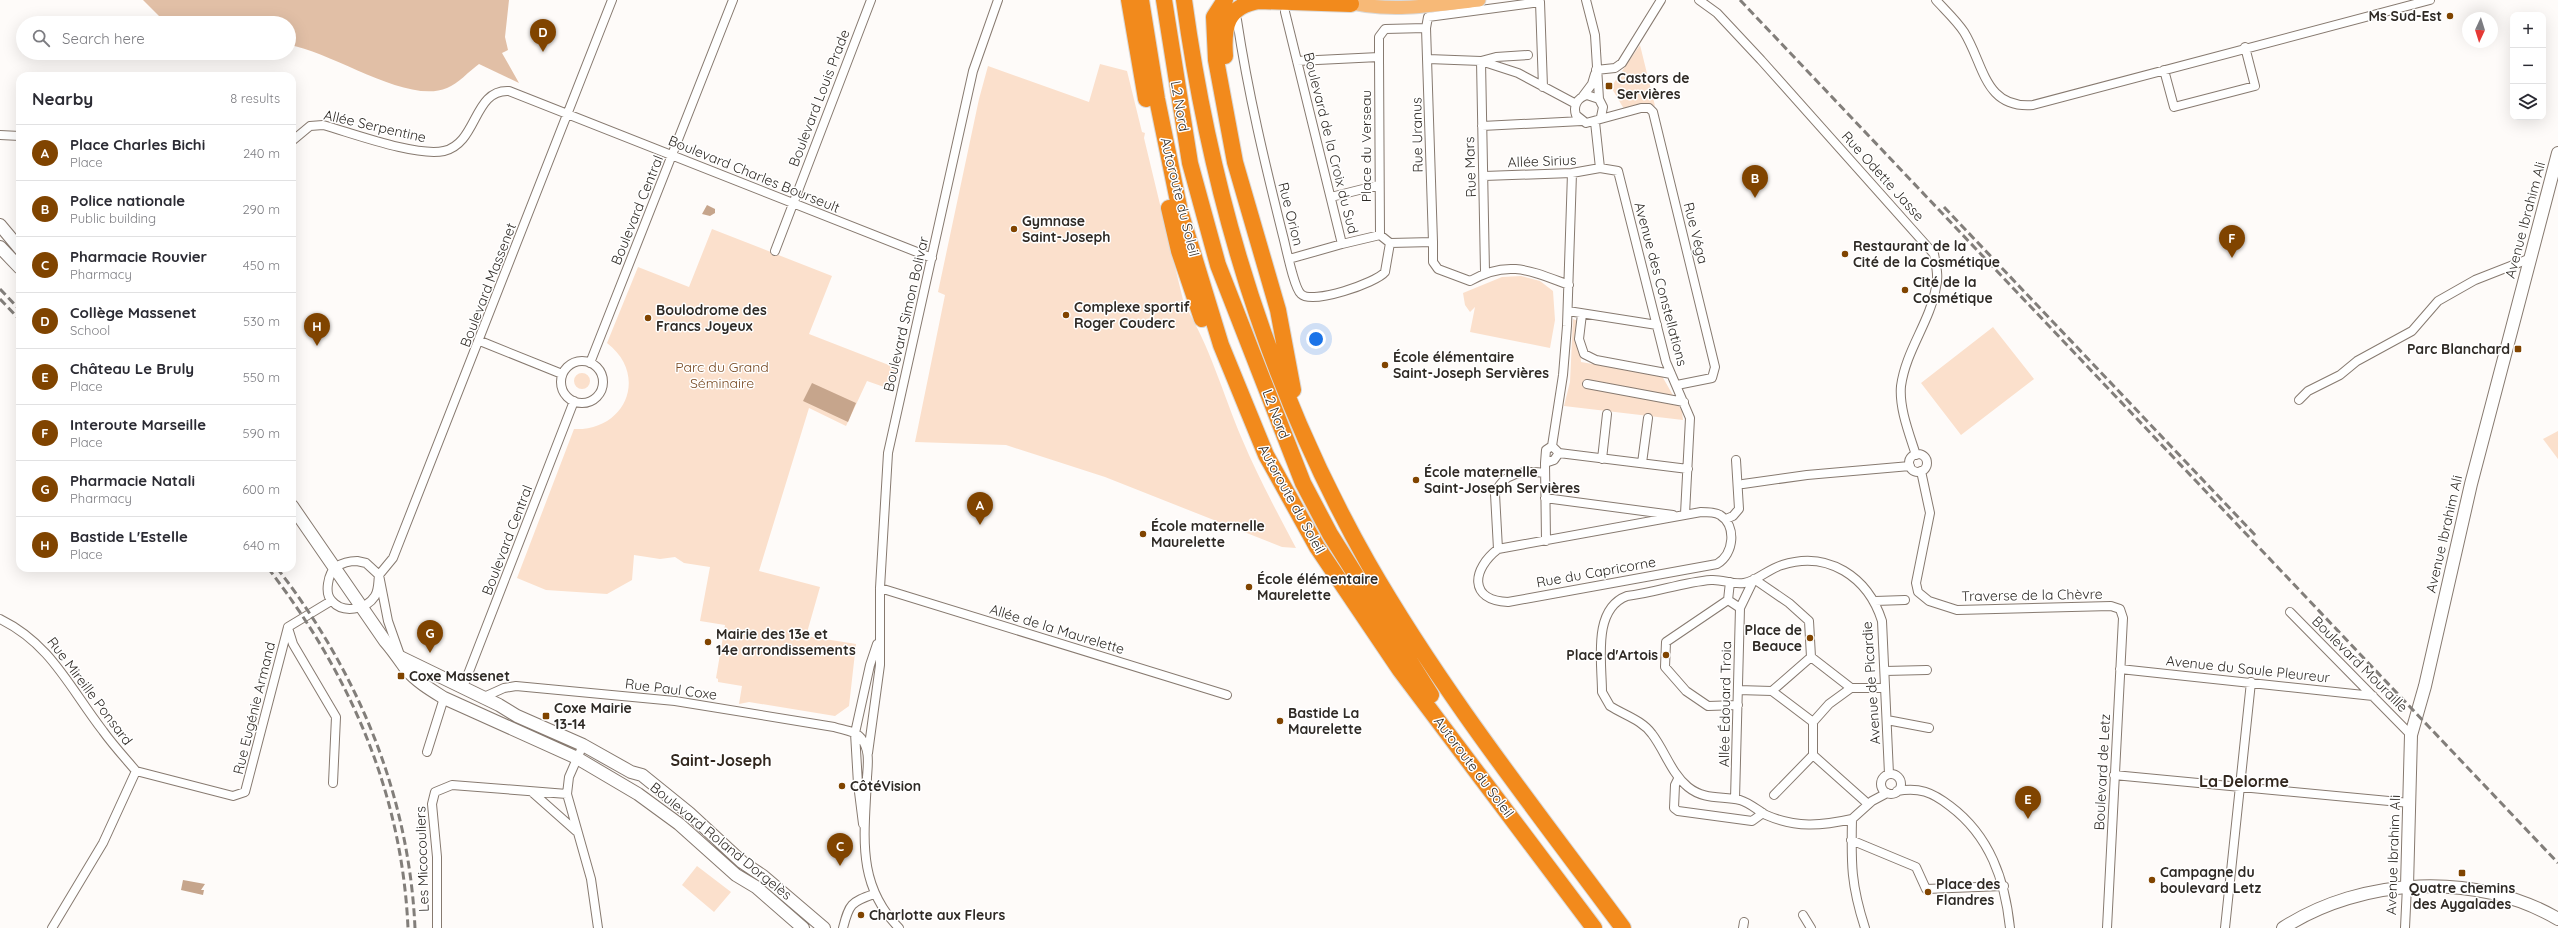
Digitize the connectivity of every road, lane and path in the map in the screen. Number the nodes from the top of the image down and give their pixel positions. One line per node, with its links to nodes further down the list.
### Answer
1 (612, 0): 32 (street, Boulevard Massenet)
2 (733, 0): 41 (street, Boulevard Central)
3 (871, 0): 47 (street, Boulevard Louis Prade)
4 (998, 0): 57 (street, Boulevard Simon Bolivar)
5 (1129, 0): 67 (highway)
6 (1141, 0): 67 (highway, Autoroute du Soleil)
7 (1164, 0): 147 (highway, L2 Nord)
8 (1184, 0): 78 (highway, Autoroute du Soleil)
9 (1225, 0): 34 (highway)
10 (1479, 0): 16 (main road)
11 (1586, 0): 26 (street)
12 (1661, 0): 26 (street)
13 (1699, 0): 81 (street, Rue Odette Jasse)
14 (1936, 0): 27 (street)
15 (2430, 0): 20 (street)
16 (1346, 2): 34 (highway)
17 (1284, 12): 24 (street, Boulevard de la Croix du Sud)
18 (1237, 20): 59 (street, Rue Orion)
19 (1426, 28): 22 (street, Place du Verseau); 23 (street, Rue Uranus); 28 (street)
20 (2245, 47): 27 (street); 27 (street)
21 (1528, 55): 25 (street)
22 (1379, 57): 24 (street); 45 (street, Place du Verseau)
23 (1428, 59): 25 (street); 51 (street, Rue Uranus)
24 (1297, 61): 46 (street, Boulevard de la Croix du Sud)
25 (1481, 61): 28 (street); 36 (street, Rue Mars)
26 (1596, 70): 29 (street); 30 (street)
27 (2164, 70)
28 (1543, 87): 31 (street)
29 (1583, 96): 30 (street); 31 (street)
30 (1599, 99): 33 (street)
31 (1576, 104): 35 (street)
32 (567, 114): 39 (street, Allée Serpentine); 41 (street, Boulevard Charles Bourseult); 66 (street, Boulevard Massenet)
33 (1598, 119): 35 (street); 42 (street); 72 (street, Rue Véga)
34 (1227, 121): 78 (highway)
35 (1582, 121): 36 (street)
36 (1482, 126): 44 (street, Rue Mars)
37 (0, 135): 38 (street)
38 (16, 136)
39 (296, 138)
40 (2558, 154): 58 (main road, Avenue Ibrahim Ali)
41 (673, 155): 47 (street, Boulevard Charles Bourseult); 68 (street, Boulevard Central)
42 (1600, 168): 43 (street, Allée Sirius); 65 (street, Avenue des Constellations)
43 (1572, 173): 44 (street, Allée Sirius); 62 (street)
44 (1484, 176): 61 (street, Rue Mars)
45 (1379, 185): 46 (street); 49 (street, Place du Verseau)
46 (1331, 196): 54 (street, Boulevard de la Croix du Sud)
47 (793, 203): 56 (street, Boulevard Louis Prade); 57 (street, Boulevard Charles Bourseult)
48 (0, 225): 50 (main road)
49 (1380, 235): 52 (street, Boulevard de la Croix du Sud); 54 (street, Boulevard de la Croix du Sud)
50 (11, 238): 53 (main road); 55 (street)
51 (1433, 242): 52 (street); 61 (street)
52 (1390, 243): 59 (street, Rue Orion)
53 (16, 244)
54 (1342, 244): 59 (street)
55 (0, 247): 60 (main road)
56 (775, 251)
57 (932, 258): 101 (street, Boulevard Simon Bolivar)
58 (2531, 258): 73 (street); 133 (main road, Avenue Ibrahim Ali)
59 (1289, 259)
60 (16, 264)
61 (1485, 272): 62 (street)
62 (1569, 285): 63 (street)
63 (1568, 311): 64 (street); 79 (street)
64 (1582, 314): 65 (street); 70 (street)
65 (1657, 325): 70 (street, Avenue des Constellations)
66 (480, 341): 69 (street); 98 (street, Boulevard Massenet)
67 (1221, 346): 147 (highway, Autoroute du Soleil)
68 (590, 363): 69 (street); 74 (street)
69 (562, 374): 74 (street)
70 (1671, 374): 72 (street, Avenue des Constellations)
71 (1587, 384): 75 (street)
72 (1677, 385): 75 (street, Avenue des Constellations)
73 (2299, 400)
74 (574, 402): 119 (street, Boulevard Central)
75 (1684, 402): 87 (street, Avenue des Constellations)
76 (1607, 414): 82 (street)
77 (1648, 418): 85 (street)
78 (1299, 424): 175 (highway, Autoroute du Soleil)
79 (1552, 446): 80 (street); 84 (street)
80 (1559, 453): 82 (street); 84 (street)
81 (1916, 455): 86 (street); 88 (street)
82 (1602, 458): 85 (street)
83 (1736, 460): 94 (street)
84 (1545, 463): 89 (street)
85 (1642, 463): 87 (street)
86 (1910, 466): 88 (street); 90 (street)
87 (1688, 469): 93 (street, Avenue des Constellations)
88 (1921, 471): 109 (street, Traverse de la Chèvre)
89 (1545, 473): 91 (street); 96 (street)
90 (1744, 484)
91 (1545, 498): 93 (street); 95 (street)
92 (296, 512): 97 (main road)
93 (1682, 515): 94 (street); 95 (street)
94 (1726, 519): 96 (street, Rue du Capricorne)
95 (1546, 541): 96 (street)
96 (1498, 549)
97 (335, 568): 98 (street); 104 (street); 106 (main road)
98 (379, 575): 106 (street); 113 (street)
99 (1754, 579): 100 (street, Avenue de Picardie); 105 (street, Avenue de Picardie); 107 (street, Allée Édouard Troia); 114 (street)
100 (1730, 582): 102 (street); 143 (street)
101 (880, 588): 112 (street, Boulevard Simon Bolivar); 124 (street, Allée de la Maurelette)
102 (1728, 600): 107 (street); 128 (street)
103 (1905, 600): 105 (street)
104 (331, 601): 106 (street); 111 (street)
105 (1875, 601): 117 (street, Avenue de Picardie)
106 (362, 607): 113 (main road)
107 (1740, 608): 122 (street, Allée Édouard Troia)
108 (2290, 612): 125 (street, Boulevard Mouraille)
109 (2124, 618): 115 (street, Boulevard de Letz)
110 (0, 619): 139 (street, Rue Mireille Ponsard)
111 (288, 627): 139 (street, Rue Eugénie Armand); 144 (street)
112 (879, 640): 132 (street); 136 (street, Boulevard Simon Bolivar)
113 (400, 657): 119 (main road, Boulevard Roland Dorgelès); 127 (main road, Boulevard Roland Dorgelès)
114 (1811, 657): 120 (street); 123 (street)
115 (2120, 669): 118 (street, Avenue du Saule Pleureur); 141 (street, Boulevard de Letz)
116 (1927, 670): 117 (street)
117 (1885, 671): 121 (street, Avenue de Picardie)
118 (2250, 682): 125 (street, Avenue du Saule Pleureur); 146 (street)
119 (463, 688): 126 (main road, Boulevard Roland Dorgelès)
120 (1851, 688): 121 (street); 130 (street)
121 (1885, 688): 129 (street, Avenue de Picardie)
122 (1738, 690): 123 (street); 128 (street, Allée Édouard Troia)
123 (1772, 691): 130 (street)
124 (1227, 695)
125 (2373, 696): 133 (street, Boulevard Mouraille)
126 (484, 697): 132 (street, Rue Paul Coxe); 134 (main road, Boulevard Roland Dorgelès)
127 (444, 698): 135 (street); 138 (main road, Boulevard Roland Dorgelès)
128 (1738, 705): 154 (street, Allée Édouard Troia)
129 (1887, 720): 131 (street); 140 (street, Avenue de Picardie)
130 (1814, 722): 137 (street)
131 (1929, 728)
132 (856, 733): 136 (street); 159 (street)
133 (2411, 735): 156 (main road, Avenue Ibrahim Ali)
134 (583, 745): 138 (street); 171 (main road, Boulevard Roland Dorgelès)
135 (427, 752)
136 (868, 753): 159 (street)
137 (1813, 756): 153 (street); 155 (street)
138 (577, 758): 152 (street); 170 (main road, Boulevard Roland Dorgelès)
139 (136, 771): 167 (street)
140 (1889, 774): 142 (street); 145 (street)
141 (2114, 775): 146 (street); 179 (street, Boulevard de Letz)
142 (1898, 778): 148 (street); 149 (street)
143 (1678, 779): 154 (street); 157 (street)
144 (333, 783)
145 (1881, 785): 151 (street); 155 (street)
146 (2240, 786): 156 (street); 180 (street)
147 (1490, 787): 174 (highway, Autoroute du Soleil)
148 (1913, 788): 149 (street); 162 (street)
149 (1897, 791): 151 (street)
150 (532, 792): 152 (street, Les Micocouliers); 160 (street); 168 (street, Les Micocouliers)
151 (1887, 793): 155 (street)
152 (567, 794): 160 (street)
153 (1774, 795)
154 (1735, 799): 157 (street)
155 (1870, 802): 158 (street)
156 (2410, 803): 163 (main road, Avenue Ibrahim Ali)
157 (1763, 813): 158 (street)
158 (1852, 819): 161 (street)
159 (864, 826): 164 (street)
160 (576, 831): 169 (street)
161 (1851, 840): 162 (street); 177 (street)
162 (2004, 886): 178 (street)
163 (2407, 886): 166 (main road); 181 (main road); 182 (street, Avenue Ibrahim Ali)
164 (874, 894): 172 (street); 173 (street)
165 (1803, 915): 176 (street)
166 (2558, 919)
167 (52, 928)
168 (437, 928)
169 (598, 928)
170 (803, 928)
171 (824, 928)
172 (843, 928)
173 (899, 928)
174 (1594, 928)
175 (1623, 928)
176 (1811, 928)
177 (1865, 928)
178 (2010, 928)
179 (2106, 928)
180 (2226, 928)
181 (2283, 928)
182 (2406, 928)

